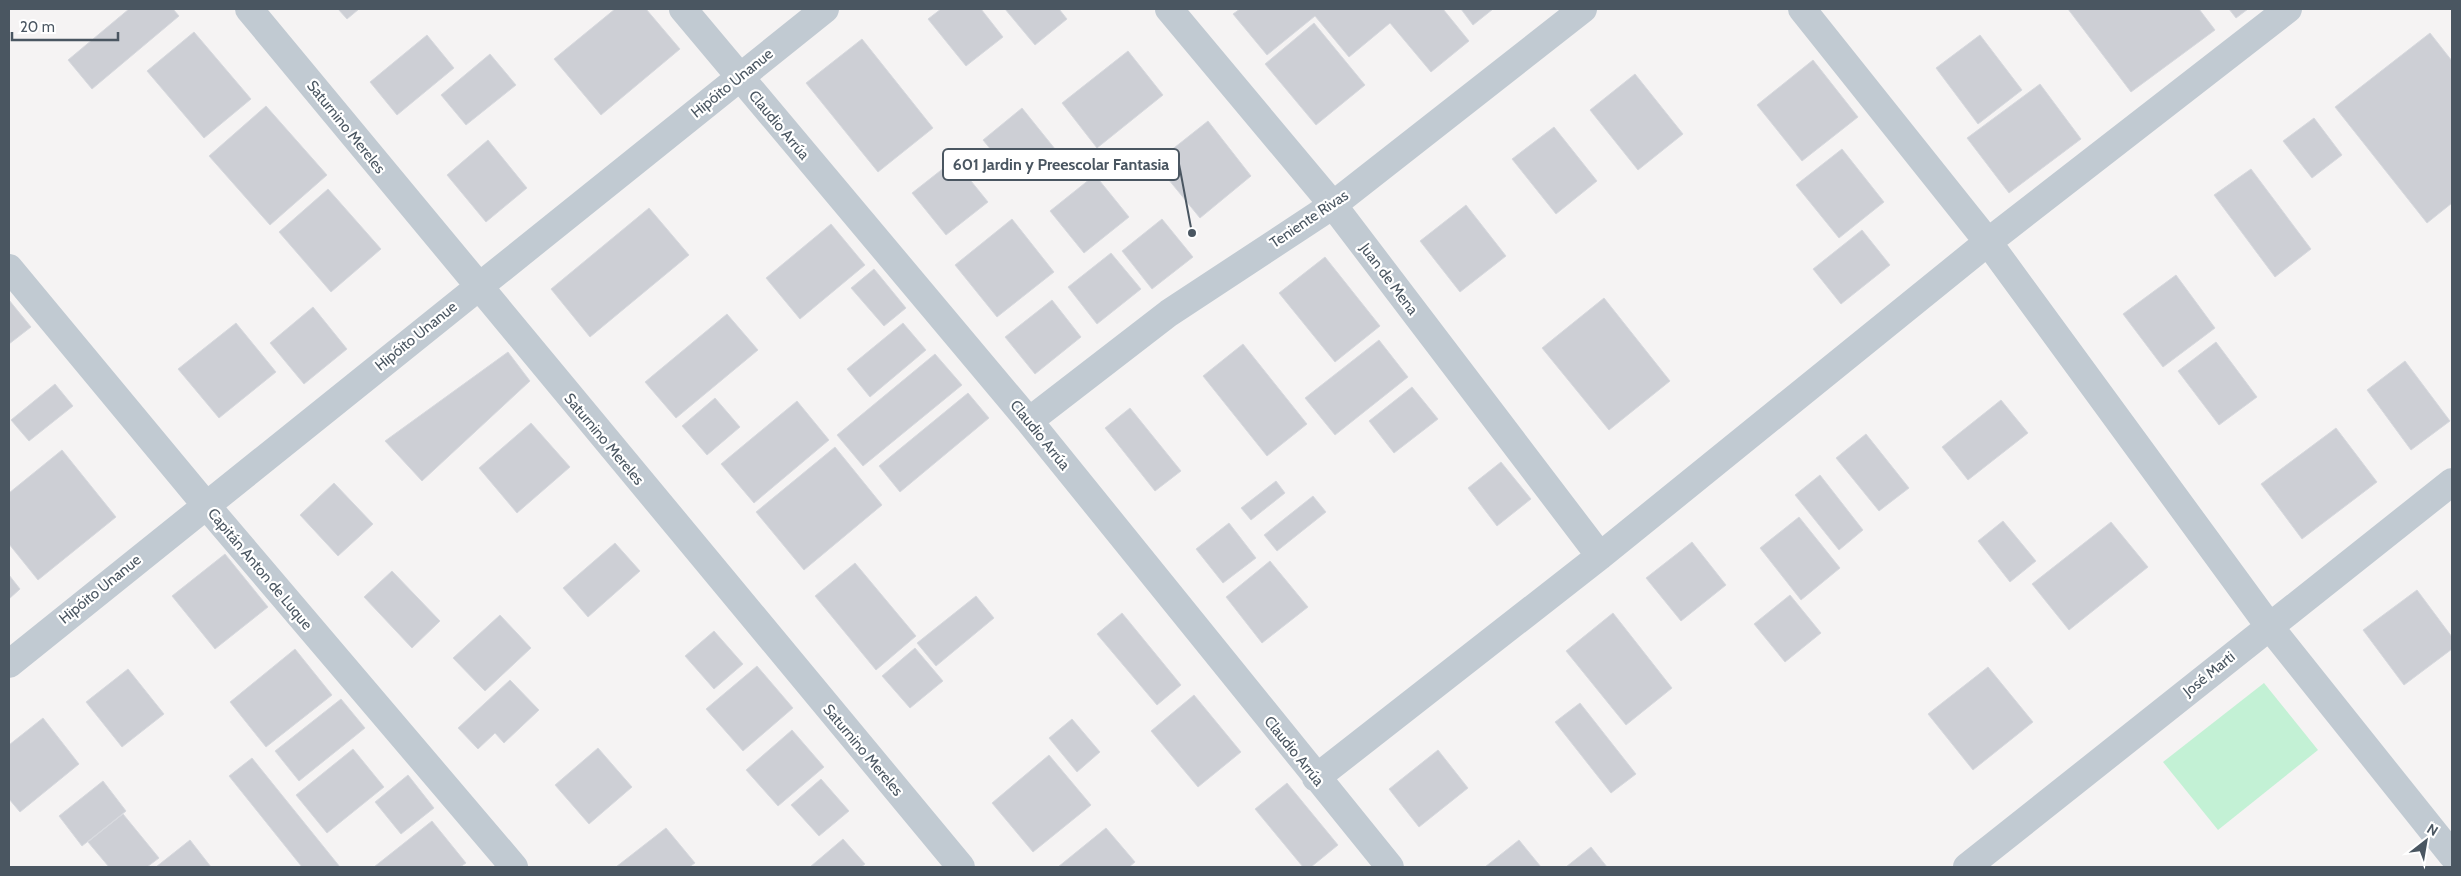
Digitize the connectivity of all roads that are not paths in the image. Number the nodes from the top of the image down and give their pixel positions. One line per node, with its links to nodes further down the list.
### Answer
1 (249, 9): 12 (street, Saturnino Mereles)
2 (683, 9): 8 (street, Claudio Arrúa)
3 (824, 9): 8 (street, Hipóito Unanue)
4 (1169, 9): 9 (street, Juan de Mena)
5 (1583, 9): 9 (street, Teniente Rivas)
6 (1802, 9): 10 (street)
7 (2288, 9): 10 (street)
8 (739, 77): 12 (street, Hipóito Unanue); 13 (street, Claudio Arrúa)
9 (1333, 205): 13 (street, Teniente Rivas); 16 (street, Juan de Mena)
10 (1988, 242): 16 (street); 17 (street)
11 (9, 268): 15 (street, Capitán Anton de Luque)
12 (478, 287): 15 (street, Hipóito Unanue); 22 (street, Saturnino Mereles)
13 (1029, 421): 19 (street, Claudio Arrúa)
14 (2452, 482): 17 (street, José Marti)
15 (205, 504): 18 (street, Hipóito Unanue); 21 (street, Capitán Anton de Luque)
16 (1600, 556): 19 (street)
17 (2269, 626): 20 (street); 24 (street, José Marti)
18 (9, 664)
19 (1316, 778): 23 (street, Claudio Arrúa)
20 (2452, 855)
21 (514, 867)
22 (961, 867)
23 (1390, 867)
24 (1967, 867)

